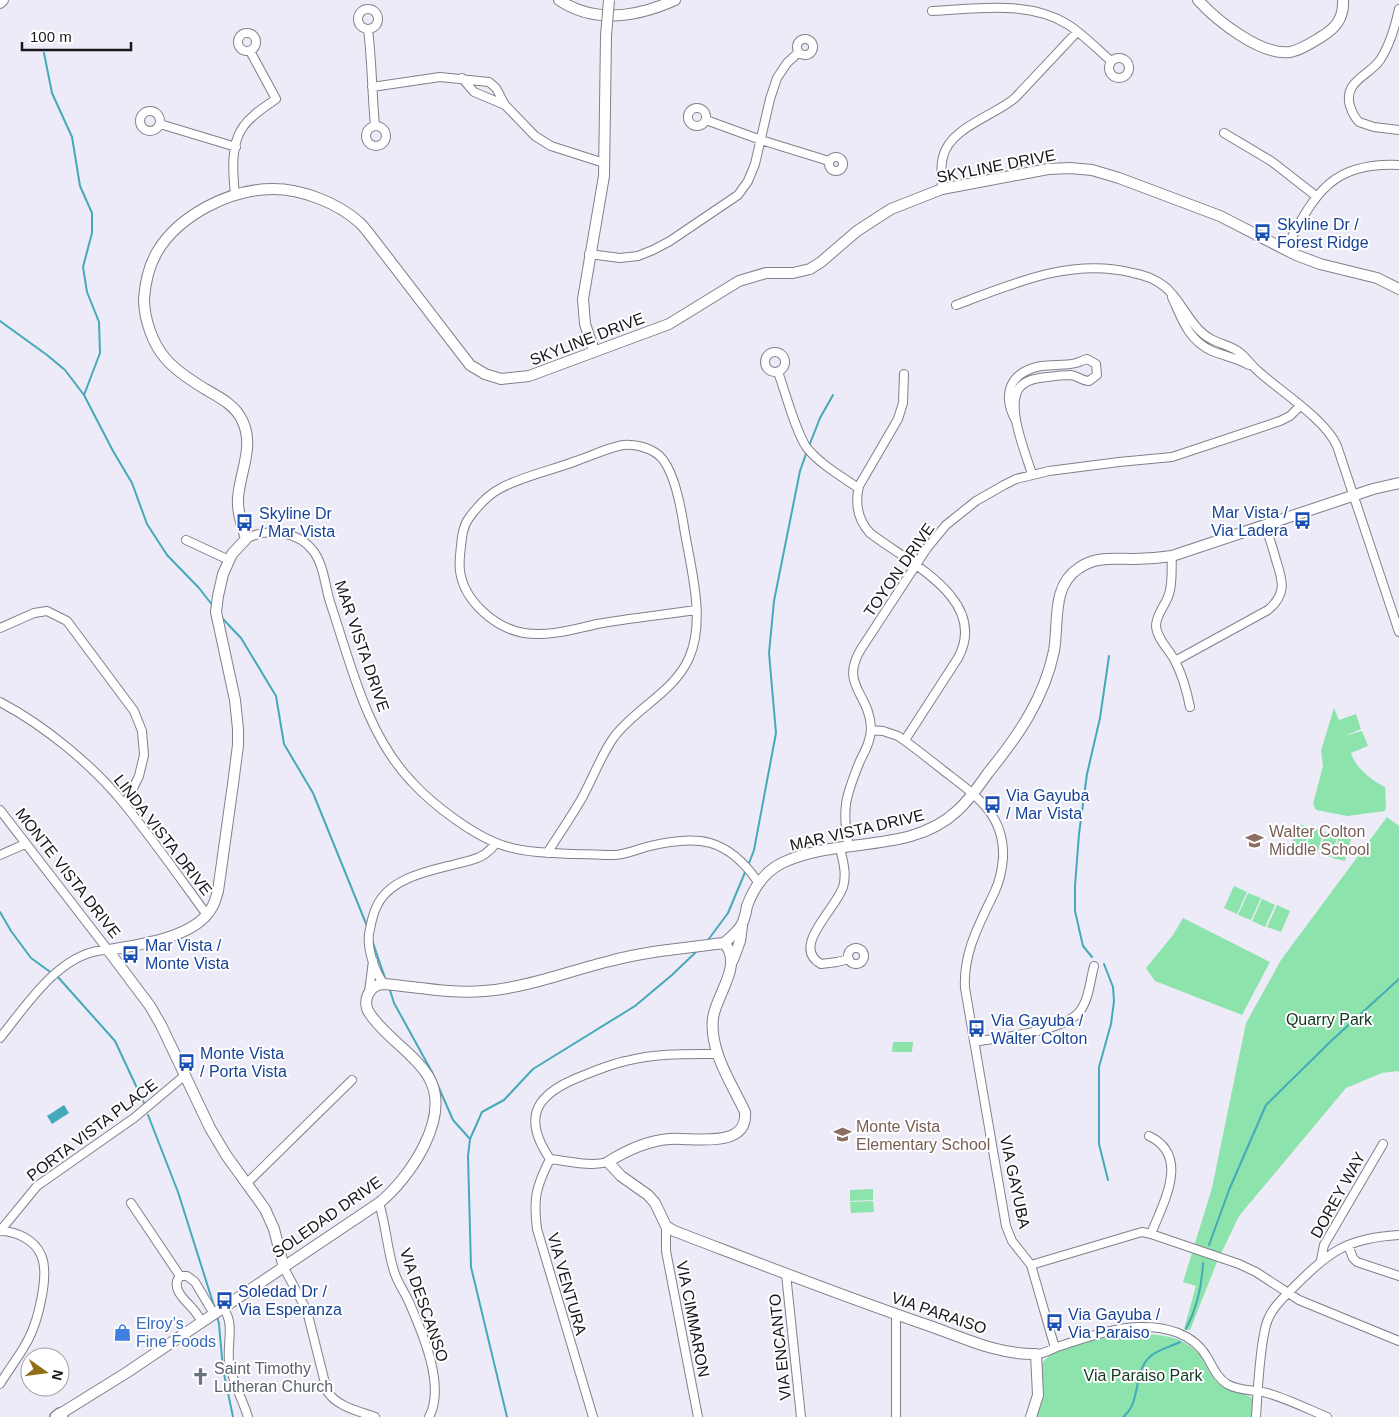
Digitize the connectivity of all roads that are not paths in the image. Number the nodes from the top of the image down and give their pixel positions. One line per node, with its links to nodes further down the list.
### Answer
1 (3, 0): 7 (street)
2 (559, 0): 4 (street)
3 (608, 0): 27 (street, bridge)
4 (675, 0)
5 (1198, 0): 6 (street)
6 (1343, 0)
7 (0, 3)
8 (1399, 9): 11 (street)
9 (932, 11): 12 (street)
10 (368, 29): 17 (street)
11 (1396, 30): 22 (street)
12 (1077, 32): 15 (street); 29 (street)
13 (250, 51): 25 (street)
14 (799, 52): 24 (street)
15 (1111, 61)
16 (462, 78): 17 (street); 18 (street); 18 (street)
17 (372, 87): 21 (street)
18 (505, 105): 27 (street)
19 (706, 120): 24 (street)
20 (160, 124): 25 (street)
21 (376, 126)
22 (1399, 130)
23 (1224, 133): 31 (street)
24 (761, 140): 26 (street); 33 (street)
25 (236, 147): 30 (street)
26 (829, 161)
27 (604, 163): 33 (street)
28 (1399, 165): 31 (street)
29 (942, 189): 32 (street, SKYLINE DRIVE); 36 (street, SKYLINE DRIVE)
30 (235, 195): 36 (street, SKYLINE DRIVE); 46 (street, SKYLINE DRIVE)
31 (1316, 196): 32 (street)
32 (1285, 250): 34 (street, SKYLINE DRIVE)
33 (589, 254): 36 (street)
34 (1399, 288)
35 (956, 305): 39 (street)
36 (594, 351)
37 (778, 372): 43 (street)
38 (904, 374): 43 (street)
39 (1300, 406): 41 (street, TOYON DRIVE); 44 (street)
40 (1016, 421): 40 (street); 41 (street)
41 (1032, 474): 50 (street, TOYON DRIVE)
42 (1399, 483): 44 (street, MAR VISTA DRIVE)
43 (858, 488): 50 (street)
44 (1354, 495): 45 (street, MAR VISTA DRIVE); 53 (street)
45 (1265, 525): 48 (street, MAR VISTA DRIVE); 54 (street)
46 (246, 539): 49 (street); 62 (street, MAR VISTA DRIVE)
47 (186, 540): 49 (street)
48 (1172, 556): 54 (street); 59 (street, MAR VISTA DRIVE)
49 (229, 560): 68 (street)
50 (916, 566): 57 (street, TOYON DRIVE); 58 (street)
51 (696, 610): 51 (street); 65 (street)
52 (0, 628): 60 (street)
53 (1399, 632)
54 (1176, 661): 56 (street)
55 (0, 702): 60 (street, LINDA VISTA DRIVE)
56 (1190, 707)
57 (871, 730): 58 (street, VIA GAYUBA); 64 (street, TOYON DRIVE)
58 (904, 740): 59 (street, VIA GAYUBA)
59 (973, 794): 64 (street, MAR VISTA DRIVE); 79 (street, VIA GAYUBA)
60 (125, 805): 68 (street, LINDA VISTA DRIVE)
61 (0, 810): 63 (street, MONTE VISTA DRIVE)
62 (496, 843): 65 (street, MAR VISTA DRIVE); 72 (street)
63 (25, 844): 66 (street); 71 (street, MONTE VISTA DRIVE)
64 (844, 848): 67 (street, MAR VISTA DRIVE); 73 (street, TOYON DRIVE)
65 (547, 853): 67 (street, MAR VISTA DRIVE)
66 (0, 855)
67 (758, 882): 69 (street)
68 (207, 915): 71 (street)
69 (742, 924): 70 (street); 74 (street)
70 (724, 943): 74 (street); 76 (street)
71 (108, 950): 78 (street); 81 (street, MONTE VISTA DRIVE)
72 (373, 959): 76 (street); 77 (street)
73 (849, 959)
74 (732, 963): 80 (street)
75 (1094, 966): 79 (street)
76 (384, 984): 77 (street)
77 (369, 992): 89 (street, SOLEDAD DRIVE)
78 (0, 1038)
79 (974, 1042): 96 (street, VIA GAYUBA)
80 (718, 1054): 85 (street); 86 (street)
81 (184, 1076): 87 (street, MONTE VISTA DRIVE); 91 (street, PORTA VISTA PLACE)
82 (352, 1080): 87 (street)
83 (1150, 1136): 92 (street)
84 (1382, 1144): 95 (street, DOREY WAY)
85 (550, 1159): 86 (street); 116 (street, VIA VENTURA)
86 (608, 1162): 90 (street)
87 (247, 1184): 97 (street, MONTE VISTA DRIVE)
88 (131, 1203): 99 (street)
89 (378, 1203): 97 (street, SOLEDAD DRIVE); 115 (street, VIA DESCANSO)
90 (666, 1226): 98 (street, VIA PARAISO); 117 (street, VIA CIMMARON)
91 (0, 1231): 110 (street)
92 (1151, 1234): 96 (street); 101 (street)
93 (1399, 1235): 94 (street)
94 (1348, 1245): 95 (street); 100 (street)
95 (1321, 1260): 101 (street)
96 (1031, 1265): 108 (street, VIA GAYUBA)
97 (284, 1268): 104 (street, SOLEDAD DRIVE); 114 (street)
98 (786, 1274): 105 (street, VIA PARAISO); 118 (street, VIA ENCANTO)
99 (180, 1276): 102 (street); 103 (street)
100 (1399, 1276)
101 (1288, 1292): 107 (street); 111 (street)
102 (202, 1294): 103 (street); 104 (street)
103 (188, 1304): 106 (street)
104 (219, 1311): 106 (street, SOLEDAD DRIVE); 113 (street)
105 (896, 1315): 109 (street, VIA PARAISO); 119 (street)
106 (202, 1322): 112 (street, SOLEDAD DRIVE)
107 (1399, 1340)
108 (1055, 1348): 109 (street, VIA PARAISO); 111 (street, VIA PARAISO)
109 (1036, 1354): 120 (street)
110 (0, 1384)
111 (1258, 1391): 121 (street); 122 (street, VIA PARAISO)
112 (59, 1416)
113 (248, 1417)
114 (375, 1417)
115 (429, 1417)
116 (593, 1417)
117 (698, 1417)
118 (801, 1417)
119 (896, 1417)
120 (1031, 1417)
121 (1256, 1417)
122 (1328, 1417)

